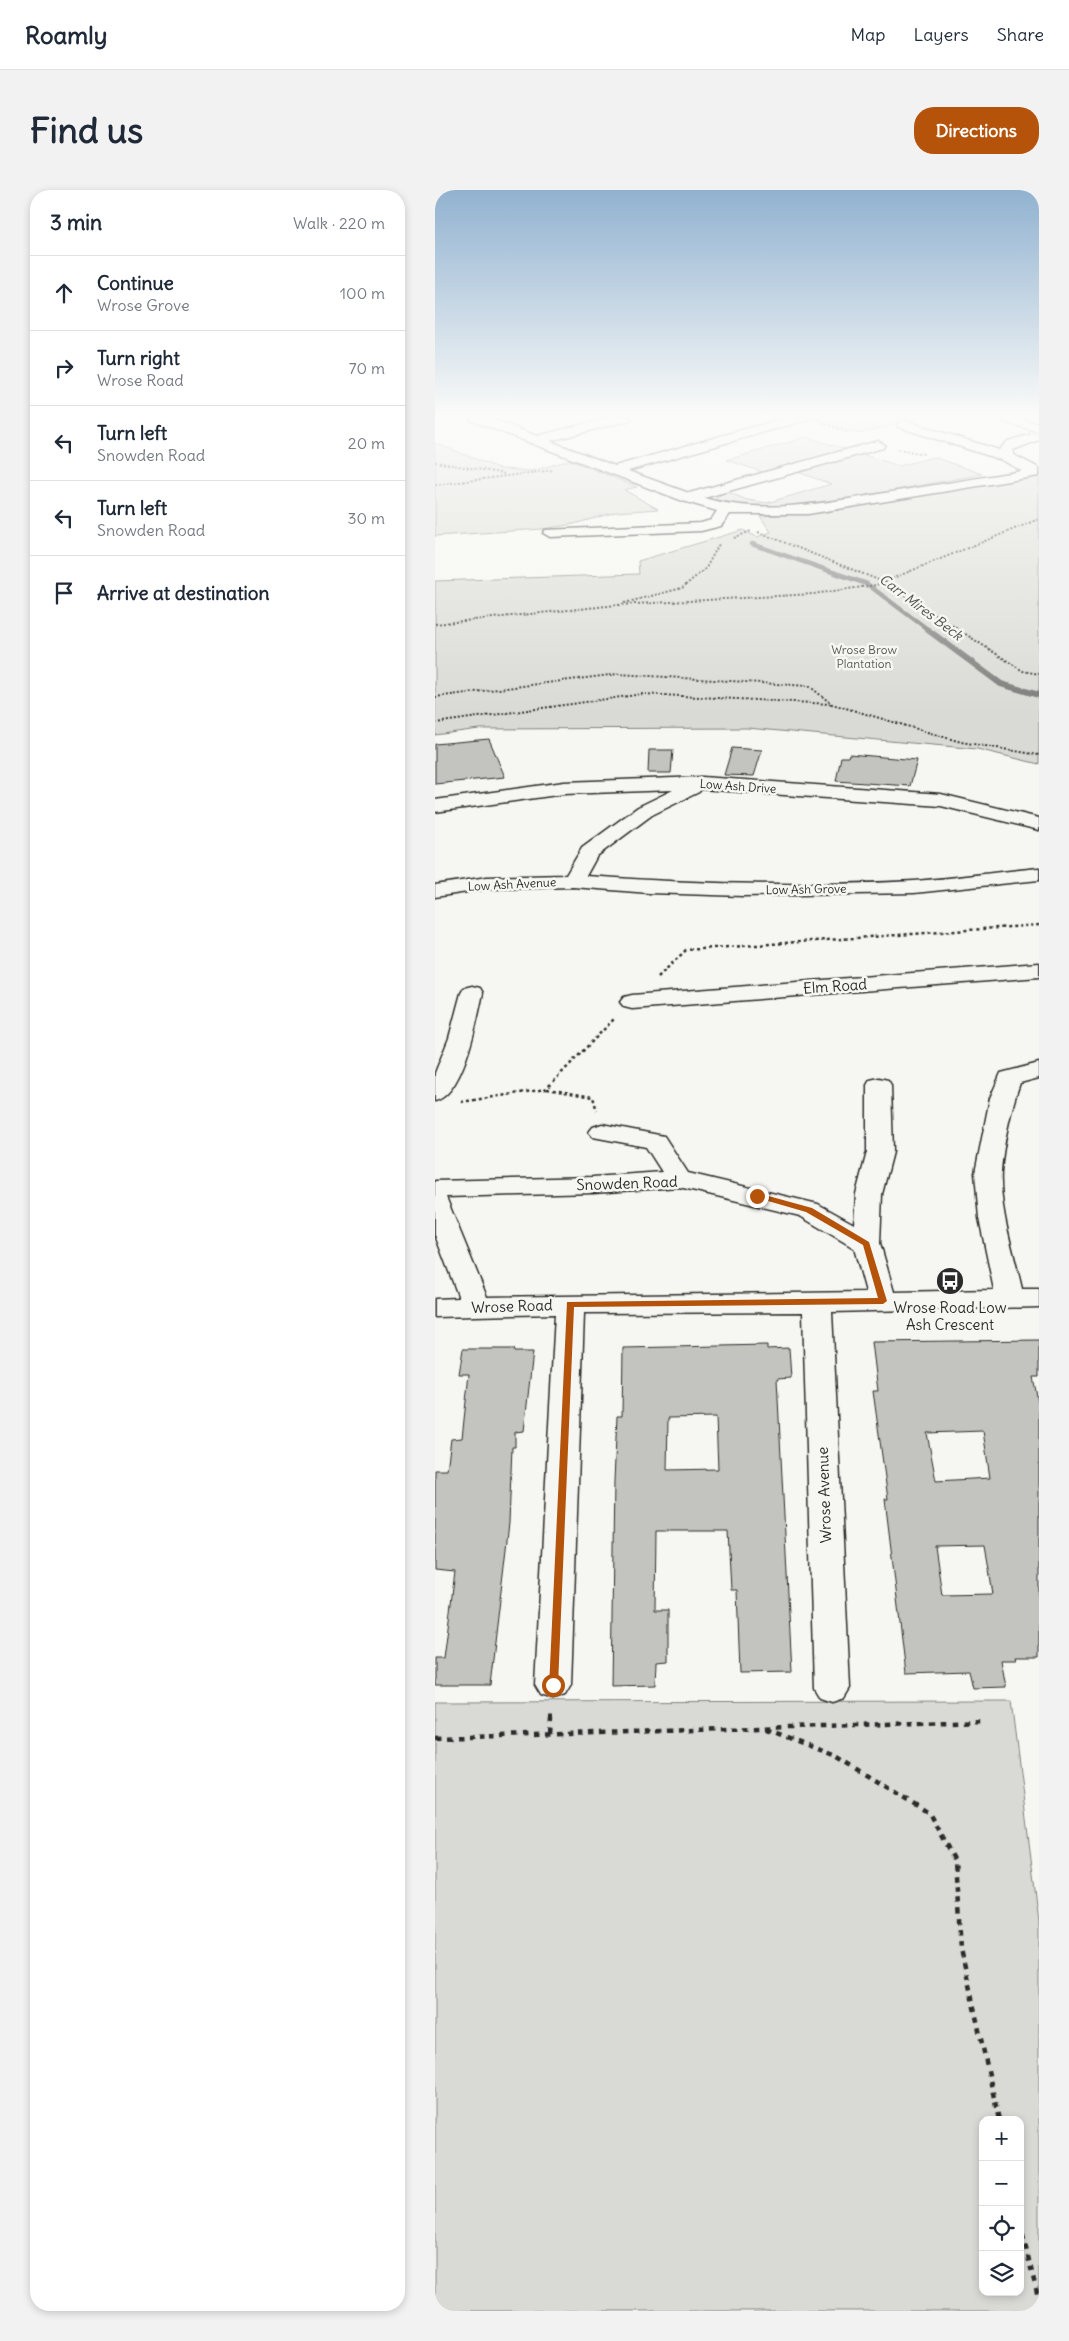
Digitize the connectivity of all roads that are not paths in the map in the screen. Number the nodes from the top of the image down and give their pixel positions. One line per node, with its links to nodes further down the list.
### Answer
1 (721, 516): 2 (street)
2 (550, 533)
3 (702, 783): 4 (street, Low Ash Drive); 5 (street, Low Ash Drive); 7 (street, Low Ash Avenue)
4 (435, 806)
5 (1039, 824)
6 (1039, 874): 7 (street, Low Ash Grove)
7 (573, 881): 8 (street, Low Ash Avenue)
8 (435, 891)
9 (1039, 970): 11 (street, Elm Road)
10 (472, 993): 14 (street)
11 (632, 1002)
12 (1039, 1070): 21 (street)
13 (879, 1085): 19 (street)
14 (435, 1094)
15 (601, 1132): 16 (street)
16 (679, 1179): 17 (street, Snowden Road); 19 (street, Snowden Road)
17 (435, 1189)
18 (435, 1200): 25 (street)
19 (867, 1243): 22 (street)
20 (1039, 1298): 21 (street, Wrose Road)
21 (1010, 1299): 22 (street, Wrose Road)
22 (883, 1301): 23 (street, Wrose Road)
23 (817, 1303): 24 (street, Wrose Road); 28 (street, Wrose Avenue)
24 (570, 1304): 25 (street, Wrose Road); 27 (street)
25 (477, 1306): 26 (street, Wrose Road)
26 (435, 1308)
27 (553, 1685)
28 (832, 1688)

